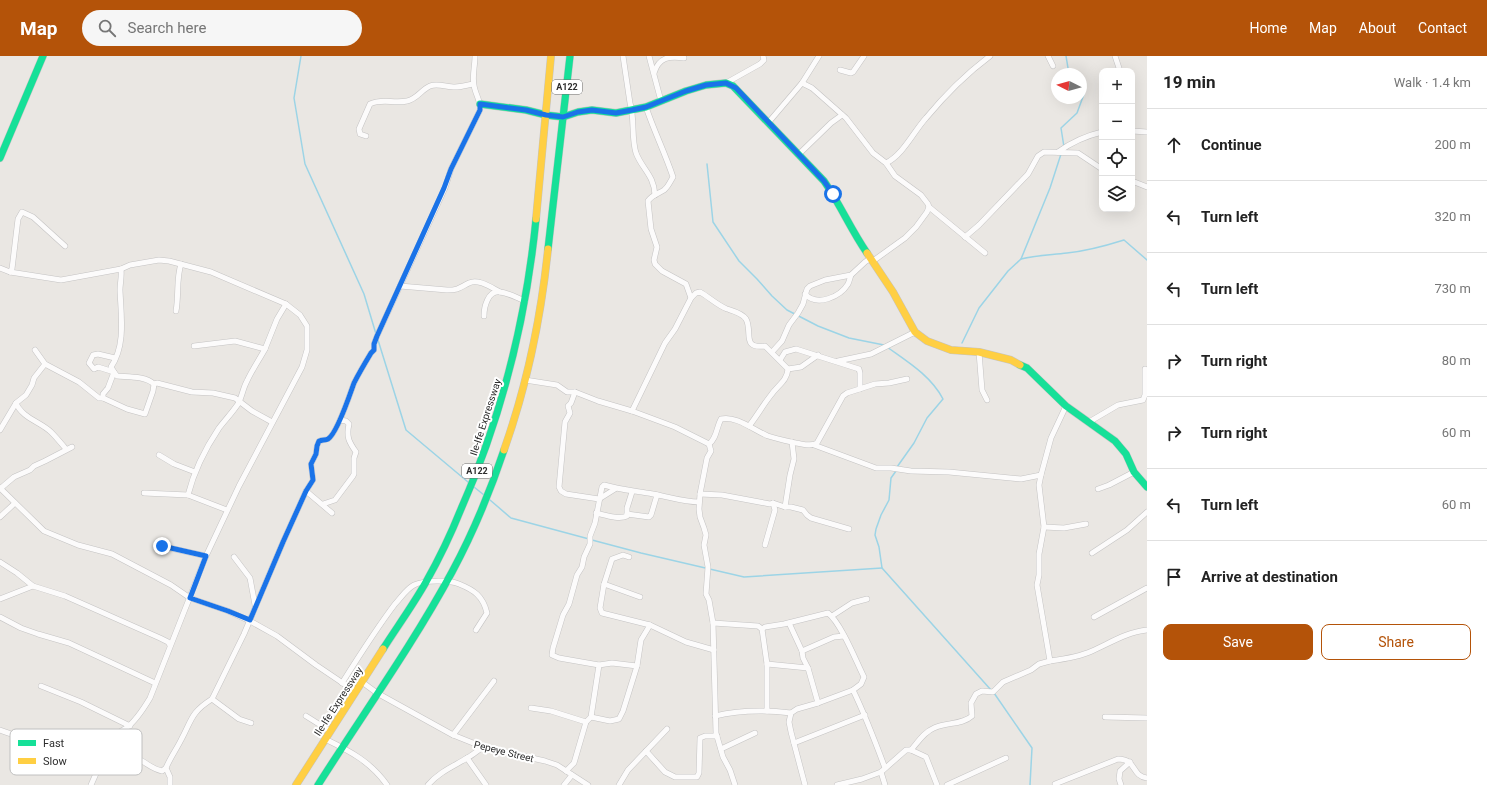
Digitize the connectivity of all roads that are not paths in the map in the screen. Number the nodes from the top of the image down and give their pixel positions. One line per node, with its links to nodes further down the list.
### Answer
1 (43, 56): 35 (main road)
2 (474, 56): 19 (street)
3 (551, 56): 25 (main road, Ile-Ife Expressway / A122)
4 (570, 56): 27 (main road, Ile-Ife Expressway / A122)
5 (623, 56): 24 (street)
6 (649, 56): 17 (street)
7 (763, 56): 20 (street)
8 (819, 56): 18 (street)
9 (864, 56): 16 (street)
10 (990, 56): 36 (street)
11 (1048, 56): 14 (street)
12 (1115, 56): 15 (street)
13 (684, 58): 17 (street)
14 (1053, 66)
15 (1119, 68)
16 (840, 70)
17 (653, 74): 21 (street)
18 (802, 83): 26 (street); 28 (street)
19 (473, 84): 22 (street); 32 (street)
20 (730, 84): 21 (main road); 28 (main road)
21 (661, 101): 23 (main road)
22 (480, 104): 25 (main road); 51 (street)
23 (646, 107): 24 (main road); 40 (street)
24 (632, 110): 27 (main road); 40 (street)
25 (546, 115): 27 (main road); 56 (main road, Ile-Ife Expressway / A122)
26 (842, 115): 34 (street); 36 (street)
27 (563, 117): 56 (main road, Ile-Ife Expressway / A122)
28 (768, 123): 34 (main road)
29 (1135, 131): 30 (street)
30 (1147, 132)
31 (1099, 133): 33 (street)
32 (366, 136)
33 (1058, 152): 37 (street); 42 (street)
34 (798, 155): 45 (main road)
35 (0, 158)
36 (886, 163): 41 (street)
37 (1099, 167)
38 (1135, 183): 39 (street)
39 (1147, 187)
40 (655, 195): 54 (street)
41 (929, 208): 42 (street); 45 (street)
42 (965, 237): 44 (street)
43 (65, 246): 49 (street)
44 (985, 253)
45 (872, 260): 50 (street); 59 (main road)
46 (181, 264): 48 (street); 55 (street); 57 (street)
47 (0, 268): 49 (street)
48 (121, 269): 49 (street); 66 (street)
49 (10, 272)
50 (851, 275): 53 (street); 53 (street)
51 (400, 286): 52 (street); 85 (street)
52 (500, 292): 56 (street); 58 (street)
53 (805, 294): 63 (street)
54 (691, 298): 63 (street); 84 (street)
55 (286, 304): 61 (street); 86 (street)
56 (531, 305): 74 (main road, Ile-Ife Expressway / A122); 132 (main road, Ile-Ife Expressway / A122)
57 (176, 311)
58 (484, 316)
59 (915, 332): 64 (main road); 68 (street)
60 (194, 346): 61 (street)
61 (265, 349): 81 (street)
62 (35, 350): 69 (street)
63 (772, 352): 67 (street)
64 (978, 352): 79 (street); 83 (main road)
65 (818, 355): 67 (street); 68 (street); 70 (street)
66 (115, 358): 72 (street); 72 (street)
67 (780, 360): 70 (street)
68 (847, 363): 76 (street)
69 (45, 364): 78 (street); 82 (street)
70 (788, 369): 88 (street)
71 (1145, 369): 80 (street)
72 (114, 372): 75 (street); 78 (street)
73 (907, 378): 76 (street)
74 (525, 380): 77 (street); 131 (main road, Ile-Ife Expressway / A122)
75 (154, 384): 78 (street); 81 (street)
76 (860, 389): 92 (street)
77 (575, 392): 84 (street); 109 (street)
78 (103, 398)
79 (987, 400)
80 (1145, 400): 87 (street)
81 (239, 402): 86 (street); 96 (street)
82 (16, 404): 89 (street); 94 (street)
83 (1066, 406): 87 (main road); 98 (street)
84 (632, 411): 91 (street)
85 (340, 420): 103 (street); 113 (street)
86 (272, 422): 115 (street)
87 (1089, 422): 97 (main road)
88 (749, 426): 90 (street); 91 (street)
89 (0, 430)
90 (792, 442): 92 (street); 114 (street)
91 (709, 444): 106 (street)
92 (814, 445): 98 (street)
93 (72, 447): 94 (street)
94 (66, 449): 100 (street)
95 (159, 455): 96 (street)
96 (195, 472): 107 (street)
97 (1134, 472): 99 (main road); 102 (street)
98 (1041, 475): 122 (street)
99 (1147, 487)
100 (0, 488): 112 (street)
101 (615, 489): 104 (street); 109 (street); 109 (street)
102 (1098, 489)
103 (306, 491): 113 (street); 140 (street)
104 (632, 492): 108 (street); 119 (street)
105 (144, 493): 107 (street)
106 (700, 494): 110 (street); 111 (street)
107 (188, 495): 115 (street)
108 (657, 495): 110 (street); 119 (street)
109 (599, 499): 118 (street)
110 (699, 502): 145 (street)
111 (773, 502): 114 (street); 124 (street)
112 (15, 503): 120 (street); 137 (street)
113 (323, 504): 117 (street)
114 (785, 507): 123 (street)
115 (227, 510): 127 (street)
116 (1147, 512): 126 (street)
117 (332, 513)
118 (596, 513): 119 (street); 157 (street)
119 (627, 514)
120 (0, 517)
121 (1086, 524): 122 (street)
122 (1044, 527): 155 (street)
123 (849, 529)
124 (765, 545)
125 (162, 546): 127 (street)
126 (1092, 552)
127 (206, 556): 137 (street)
128 (234, 557): 140 (street)
129 (629, 557): 133 (street)
130 (0, 562): 134 (street)
131 (447, 581): 132 (street); 149 (street); 167 (main road, Ile-Ife Expressway / A122)
132 (426, 582): 161 (street); 162 (main road, Ile-Ife Expressway / A122)
133 (604, 584): 136 (street); 147 (street)
134 (33, 586): 138 (street); 152 (street)
135 (1147, 588): 143 (street)
136 (640, 597)
137 (190, 598): 144 (street); 152 (street)
138 (0, 599)
139 (867, 599): 141 (street)
140 (256, 606): 144 (street)
141 (832, 616): 146 (street); 151 (street)
142 (0, 617): 163 (street)
143 (1094, 617)
144 (250, 620): 161 (street); 168 (street)
145 (713, 622): 148 (street); 153 (street)
146 (789, 623): 148 (street); 154 (street)
147 (650, 625): 153 (street); 158 (street)
148 (762, 629): 156 (street)
149 (476, 630)
150 (1147, 630): 155 (street)
151 (844, 636): 154 (street); 165 (street)
152 (170, 645): 163 (street)
153 (714, 650): 175 (street)
154 (802, 651): 159 (street)
155 (1050, 661): 195 (street)
156 (767, 664): 159 (street); 171 (street)
157 (599, 665): 158 (street); 176 (street)
158 (637, 666): 176 (street)
159 (808, 668): 169 (street)
160 (494, 681): 188 (street)
161 (342, 682): 166 (street)
162 (362, 682): 166 (main road, Ile-Ife Expressway / A122); 167 (street, Pepeye Street)
163 (155, 684): 181 (street)
164 (41, 686): 181 (street)
165 (852, 690): 169 (street); 173 (street)
166 (356, 692): 185 (main road, Ile-Ife Expressway / A122)
167 (377, 693): 188 (street, Pepeye Street); 192 (main road, Ile-Ife Expressway / A122)
168 (212, 699): 180 (street); 201 (street)
169 (818, 703): 172 (street)
170 (531, 708): 179 (street)
171 (766, 710): 172 (street); 175 (street)
172 (791, 713): 191 (street)
173 (865, 715): 191 (street); 202 (street)
174 (306, 716): 185 (street)
175 (715, 716): 189 (street)
176 (591, 717): 179 (street)
177 (1106, 717): 178 (street)
178 (1147, 718)
179 (586, 722): 203 (street)
180 (251, 723)
181 (130, 726): 182 (street)
182 (126, 729)
183 (667, 729): 196 (street)
184 (0, 730): 187 (street)
185 (330, 731): 190 (main road, Ile-Ife Expressway / A122)
186 (755, 733): 194 (street)
187 (10, 734)
188 (453, 735): 193 (street, Pepeye Street)
189 (717, 736): 194 (street); 196 (street)
190 (325, 739): 192 (street); 211 (main road, Ile-Ife Expressway / A122)
191 (794, 743): 220 (street)
192 (341, 747): 212 (main road, Ile-Ife Expressway / A122); 213 (street)
193 (483, 747): 197 (street); 203 (street, Pepeye Street)
194 (720, 749): 219 (street)
195 (911, 750): 202 (street); 223 (street)
196 (646, 751): 218 (street)
197 (467, 758): 214 (street); 215 (street)
198 (1006, 758): 224 (street)
199 (142, 760): 201 (street)
200 (1130, 762): 207 (street); 208 (street); 225 (street)
201 (166, 768): 210 (street)
202 (885, 768): 204 (street)
203 (566, 771): 206 (street, Pepeye Street)
204 (881, 772): 221 (street); 222 (street)
205 (95, 775): 209 (street)
206 (572, 775): 216 (street); 217 (street, Pepeye Street)
207 (1147, 778)
208 (1055, 784)
209 (90, 785)
210 (170, 785)
211 (296, 785)
212 (318, 785)
213 (387, 785)
214 (428, 785)
215 (486, 785)
216 (564, 785)
217 (588, 785)
218 (619, 785)
219 (735, 785)
220 (805, 785)
221 (837, 785)
222 (885, 785)
223 (937, 785)
224 (947, 785)
225 (1120, 785)

